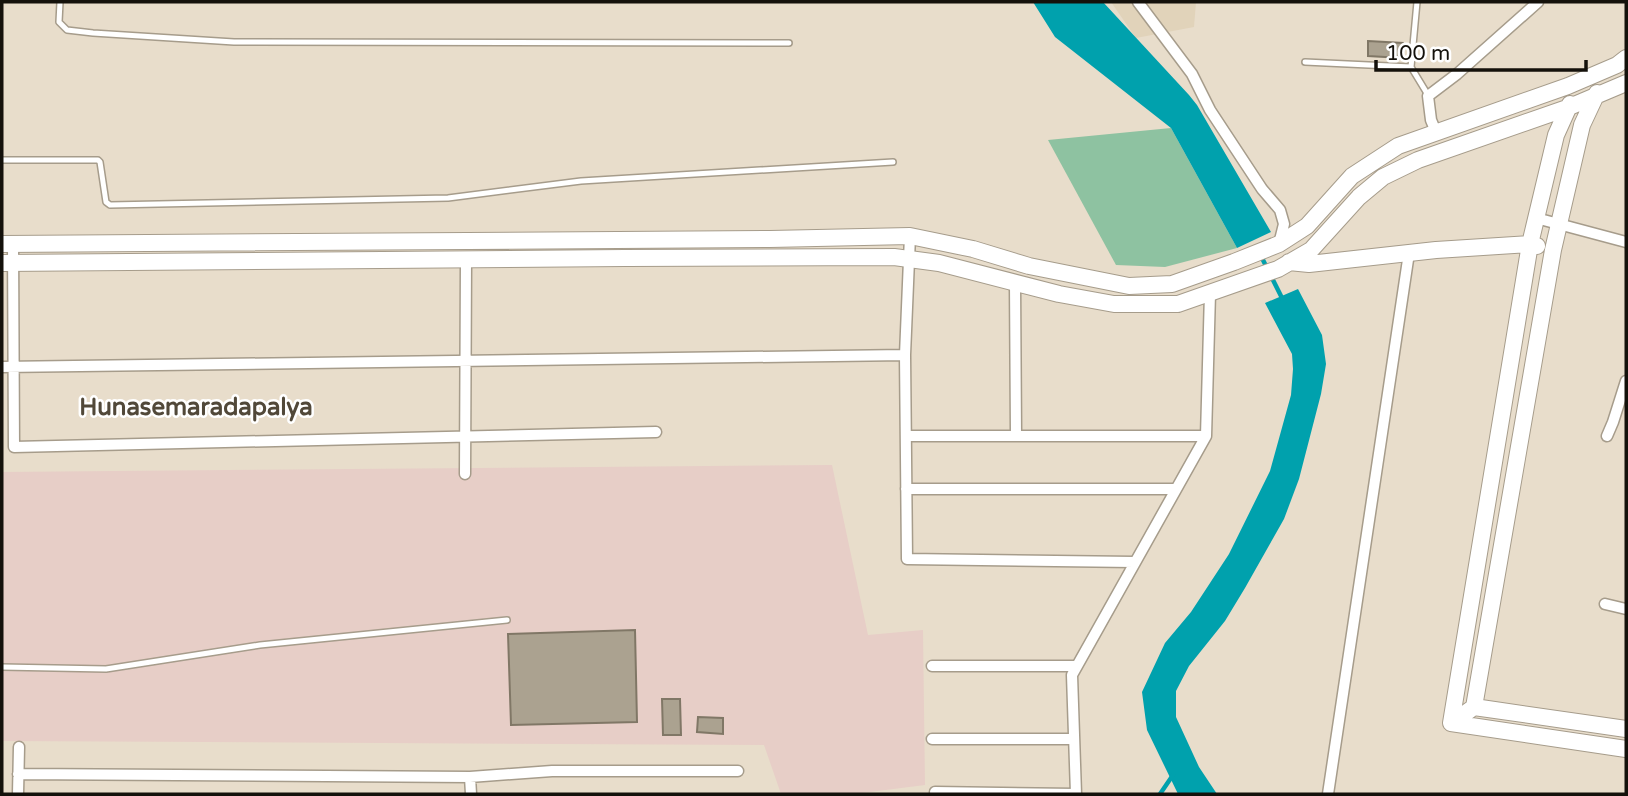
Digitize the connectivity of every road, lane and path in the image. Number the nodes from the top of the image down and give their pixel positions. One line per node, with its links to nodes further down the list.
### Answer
1 (60, 2): 5 (lane)
2 (1138, 2): 23 (street)
3 (1417, 2): 8 (lane)
4 (1538, 2): 12 (street)
5 (789, 43)
6 (1626, 58): 9 (street)
7 (1305, 62): 8 (lane)
8 (1411, 67): 12 (lane)
9 (1611, 68): 10 (street); 13 (street)
10 (1582, 80): 14 (street); 15 (street)
11 (1626, 83): 13 (street)
12 (1428, 96): 15 (street)
13 (1594, 97): 14 (street); 19 (street)
14 (1567, 108): 18 (street); 30 (street)
15 (1436, 132): 23 (street)
16 (2, 160): 17 (lane)
17 (893, 162)
18 (1536, 218): 19 (street); 24 (street)
19 (1559, 224): 21 (street); 25 (street)
20 (910, 236): 22 (street); 23 (street); 27 (street)
21 (1626, 242)
22 (7, 244): 29 (street)
23 (1279, 244): 30 (street)
24 (1530, 244): 25 (street); 26 (street); 54 (street)
25 (1553, 250): 53 (street)
26 (1409, 253): 30 (street); 67 (street)
27 (909, 259): 28 (street); 31 (street); 33 (street)
28 (467, 260): 29 (street); 34 (street)
29 (7, 263): 35 (street)
30 (1289, 263): 32 (street)
31 (1015, 283): 32 (street); 39 (street)
32 (1210, 293): 40 (street)
33 (905, 355): 34 (street); 38 (street)
34 (466, 361): 35 (street); 42 (street)
35 (8, 367): 42 (street)
36 (1626, 381): 41 (street)
37 (656, 432): 42 (street)
38 (906, 436): 39 (street); 44 (street)
39 (1016, 436): 40 (street)
40 (1206, 436): 45 (street)
41 (1607, 436)
42 (465, 437): 43 (street)
43 (464, 474)
44 (906, 489): 45 (street); 46 (street)
45 (1176, 489): 46 (street)
46 (1134, 562): 51 (street)
47 (1605, 604): 48 (street)
48 (1626, 609)
49 (507, 620): 52 (lane)
50 (932, 666): 51 (street)
51 (1076, 666): 57 (street)
52 (2, 667)
53 (1474, 707): 54 (street); 55 (street)
54 (1451, 723): 59 (street)
55 (1626, 729)
56 (932, 739): 57 (street)
57 (1074, 739): 66 (street)
58 (19, 747): 61 (street)
59 (1626, 749)
60 (737, 771): 62 (street)
61 (18, 775): 62 (street); 64 (street)
62 (470, 777): 65 (street)
63 (935, 792): 66 (street)
64 (18, 794)
65 (471, 794)
66 (1076, 794)
67 (1328, 794)

